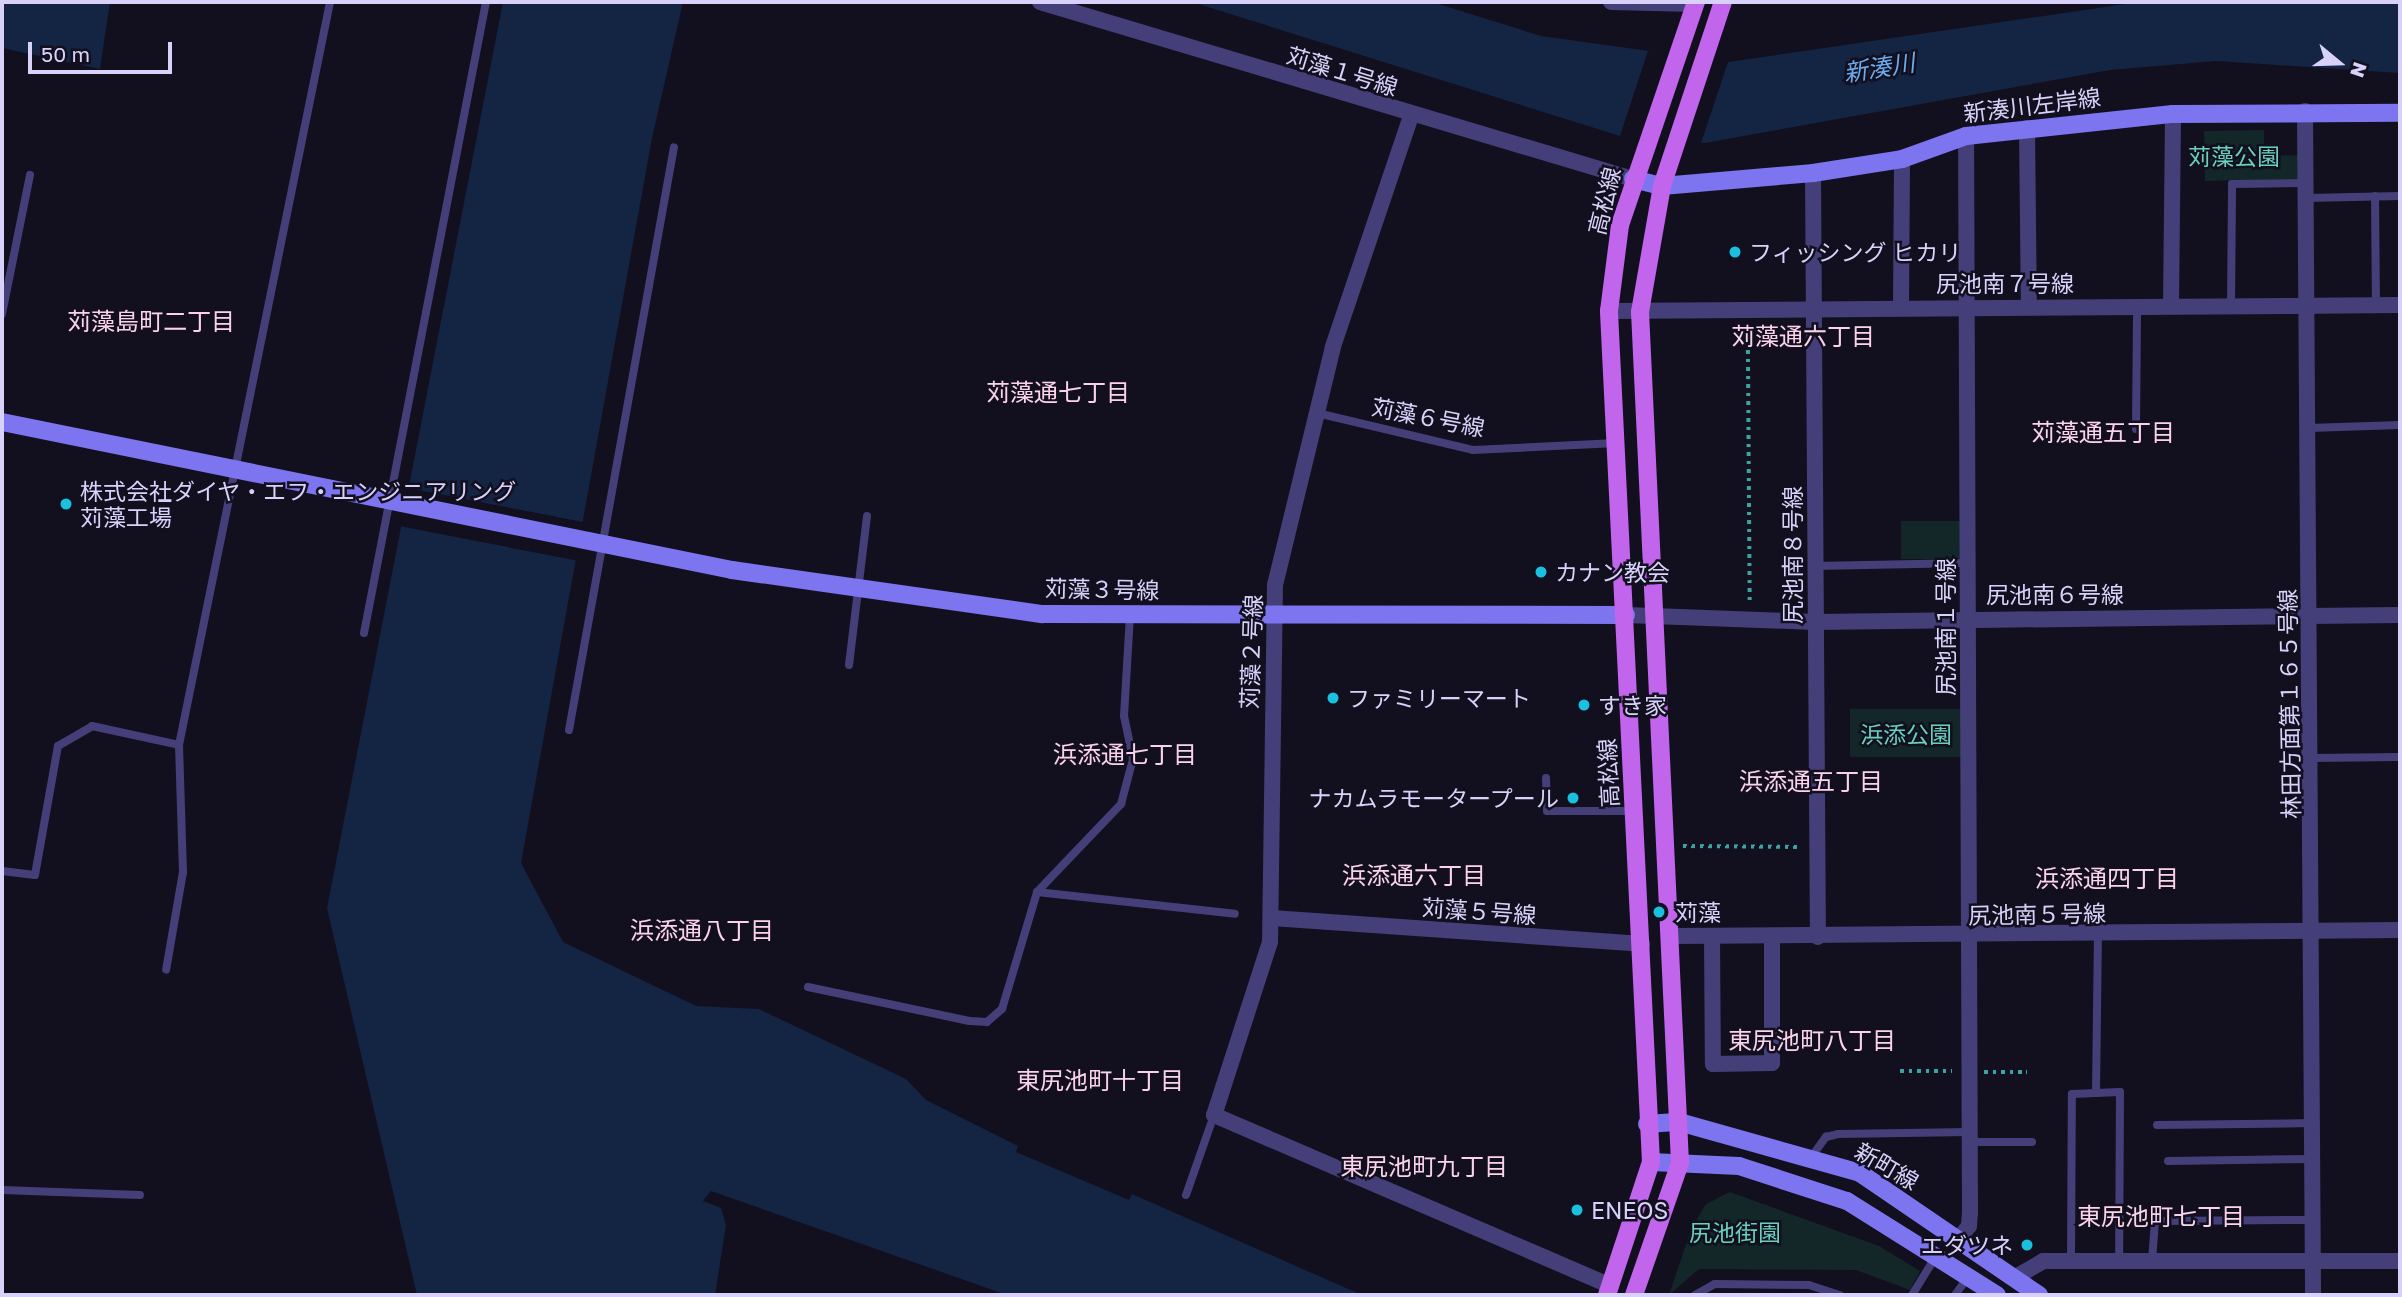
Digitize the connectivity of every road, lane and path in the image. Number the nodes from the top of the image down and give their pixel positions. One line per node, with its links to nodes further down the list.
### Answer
1 (330, 2): 42 (lane)
2 (486, 2): 43 (lane)
3 (1040, 2): 10 (street, 苅藻１号線)
4 (1611, 2): 5 (street)
5 (1698, 2): 17 (main road, 高松線)
6 (1723, 2): 18 (main road)
7 (2305, 111): 8 (street, 新湊川左岸線); 9 (street, 新湊川左岸線); 19 (street, 林田方面第１６５号線)
8 (2400, 113)
9 (2174, 114): 11 (street, 新湊川左岸線); 28 (street)
10 (1411, 116): 17 (street, 苅藻１号線); 36 (street, 苅藻２号線)
11 (2027, 128): 12 (street, 新湊川左岸線); 23 (street)
12 (1966, 135): 14 (street, 新湊川左岸線); 26 (street, 尻池南１号線)
13 (674, 148): 45 (lane)
14 (1902, 159): 15 (street, 新湊川左岸線); 25 (street)
15 (1814, 173): 18 (street, 新湊川左岸線); 30 (street, 尻池南８号線)
16 (30, 175): 35 (lane)
17 (1633, 179): 18 (street, 新湊川左岸線); 33 (main road, 高松線)
18 (1662, 186): 34 (main road)
19 (2307, 191): 20 (lane); 29 (lane); 31 (street, 林田方面第１６５号線)
20 (2375, 196): 21 (lane); 24 (lane)
21 (2400, 196)
22 (2400, 304): 24 (street, 尻池南７号線)
23 (2029, 305): 26 (street, 尻池南７号線); 27 (street, 尻池南７号線)
24 (2376, 305): 31 (street, 尻池南７号線)
25 (1901, 306): 26 (street, 尻池南７号線); 30 (street, 尻池南７号線)
26 (1966, 306): 46 (street, 尻池南１号線)
27 (2137, 306): 28 (street, 尻池南７号線); 40 (lane)
28 (2171, 306): 29 (street, 尻池南７号線)
29 (2231, 306): 31 (street, 尻池南７号線)
30 (1813, 307): 32 (street, 尻池南７号線); 47 (street, 尻池南８号線)
31 (2307, 308): 39 (street, 林田方面第１６５号線)
32 (1748, 309): 34 (street, 尻池南７号線); 56 (path)
33 (1609, 310): 34 (street, 尻池南７号線); 41 (main road, 高松線)
34 (1640, 312): 53 (main road)
35 (2, 314)
36 (1317, 413): 41 (lane, 苅藻６号線); 49 (street, 苅藻２号線)
37 (2, 422): 42 (street, 苅藻３号線)
38 (2400, 425): 39 (lane)
39 (2309, 428): 55 (street, 林田方面第１６５号線)
40 (2136, 429)
41 (1617, 443): 50 (main road, 高松線)
42 (237, 473): 43 (street, 苅藻３号線); 61 (lane)
43 (396, 504): 45 (street, 苅藻３号線); 58 (lane)
44 (867, 516): 48 (lane)
45 (602, 544): 48 (street, 苅藻３号線); 60 (lane)
46 (1968, 563): 47 (lane); 54 (street, 尻池南１号線)
47 (1815, 566): 57 (street, 尻池南８号線)
48 (856, 589): 52 (street, 苅藻３号線); 59 (lane)
49 (1272, 612): 50 (street, 苅藻３号線); 52 (street, 苅藻３号線); 71 (street, 苅藻２号線)
50 (1626, 615): 53 (street, 尻池南６号線); 65 (main road, 高松線)
51 (2400, 615): 55 (street, 尻池南６号線)
52 (1130, 616): 69 (lane)
53 (1654, 616): 56 (street, 尻池南６号線); 75 (main road)
54 (1968, 617): 55 (street, 尻池南６号線); 57 (street, 尻池南６号線); 79 (street, 尻池南１号線)
55 (2310, 618): 63 (street, 林田方面第１６５号線)
56 (1750, 620): 57 (street, 尻池南６号線)
57 (1815, 622): 67 (street, 尻池南８号線)
58 (364, 632)
59 (849, 665)
60 (569, 730)
61 (179, 746): 68 (lane); 81 (lane)
62 (2400, 757): 63 (lane)
63 (2312, 758): 73 (street, 林田方面第１６５号線)
64 (1546, 778): 65 (lane)
65 (1635, 811): 80 (main road, 高松線)
66 (1682, 846): 67 (path)
67 (1818, 848): 78 (street, 尻池南８号線)
68 (2, 871)
69 (1037, 892): 70 (lane); 82 (lane)
70 (1235, 914)
71 (1272, 918): 80 (street, 苅藻５号線); 87 (street, 苅藻２号線)
72 (2400, 930): 73 (street, 尻池南５号線)
73 (2314, 933): 74 (street, 尻池南５号線); 89 (street, 林田方面第１６５号線)
74 (2098, 935): 79 (street, 尻池南５号線); 86 (lane)
75 (1674, 936): 76 (street, 尻池南５号線); 88 (main road)
76 (1712, 936): 77 (street, 尻池南５号線); 77 (street)
77 (1772, 937): 78 (street, 尻池南５号線)
78 (1818, 937): 79 (street, 尻池南５号線)
79 (1970, 938): 84 (street, 尻池南１号線)
80 (1642, 944): 90 (main road, 高松線)
81 (166, 970)
82 (808, 987)
83 (1900, 1071): 84 (path)
84 (1970, 1072): 85 (path); 92 (street, 尻池南１号線)
85 (2027, 1072)
86 (2095, 1093): 105 (lane); 108 (lane)
87 (1214, 1115): 101 (lane, 苅藻２号線); 112 (street)
88 (1679, 1122): 90 (street, 新町線); 94 (street, 新町線); 98 (main road)
89 (2314, 1123): 91 (lane); 95 (street, 林田方面第１６５号線)
90 (1647, 1124): 97 (main road, 高松線)
91 (2157, 1125)
92 (1970, 1137): 93 (lane); 94 (lane); 103 (street, 尻池南１号線)
93 (2032, 1142)
94 (1812, 1156): 103 (street, 新町線)
95 (2314, 1159): 96 (lane); 102 (street, 林田方面第１６５号線)
96 (2168, 1161)
97 (1651, 1162): 98 (street, 新町線); 112 (main road, 高松線)
98 (1680, 1163): 104 (street, 新町線); 113 (main road)
99 (2, 1190): 100 (lane)
100 (139, 1195)
101 (1186, 1195)
102 (2314, 1220): 106 (street, 林田方面第１６５号線); 109 (lane)
103 (1958, 1240): 111 (street, 新町線)
104 (1937, 1255): 110 (street, 新町線); 116 (lane)
105 (2071, 1261): 108 (street); 111 (street)
106 (2314, 1261): 107 (street); 109 (street); 120 (street, 林田方面第１６５号線)
107 (2400, 1261)
108 (2119, 1262): 109 (street)
109 (2152, 1263)
110 (1969, 1276): 117 (lane); 118 (street, 新町線)
111 (2014, 1278): 119 (street, 新町線)
112 (1609, 1291)
113 (1634, 1295)
114 (1695, 1295): 115 (lane)
115 (1840, 1295)
116 (1912, 1295)
117 (1955, 1295)
118 (1997, 1295)
119 (2039, 1295)
120 (2314, 1295)

